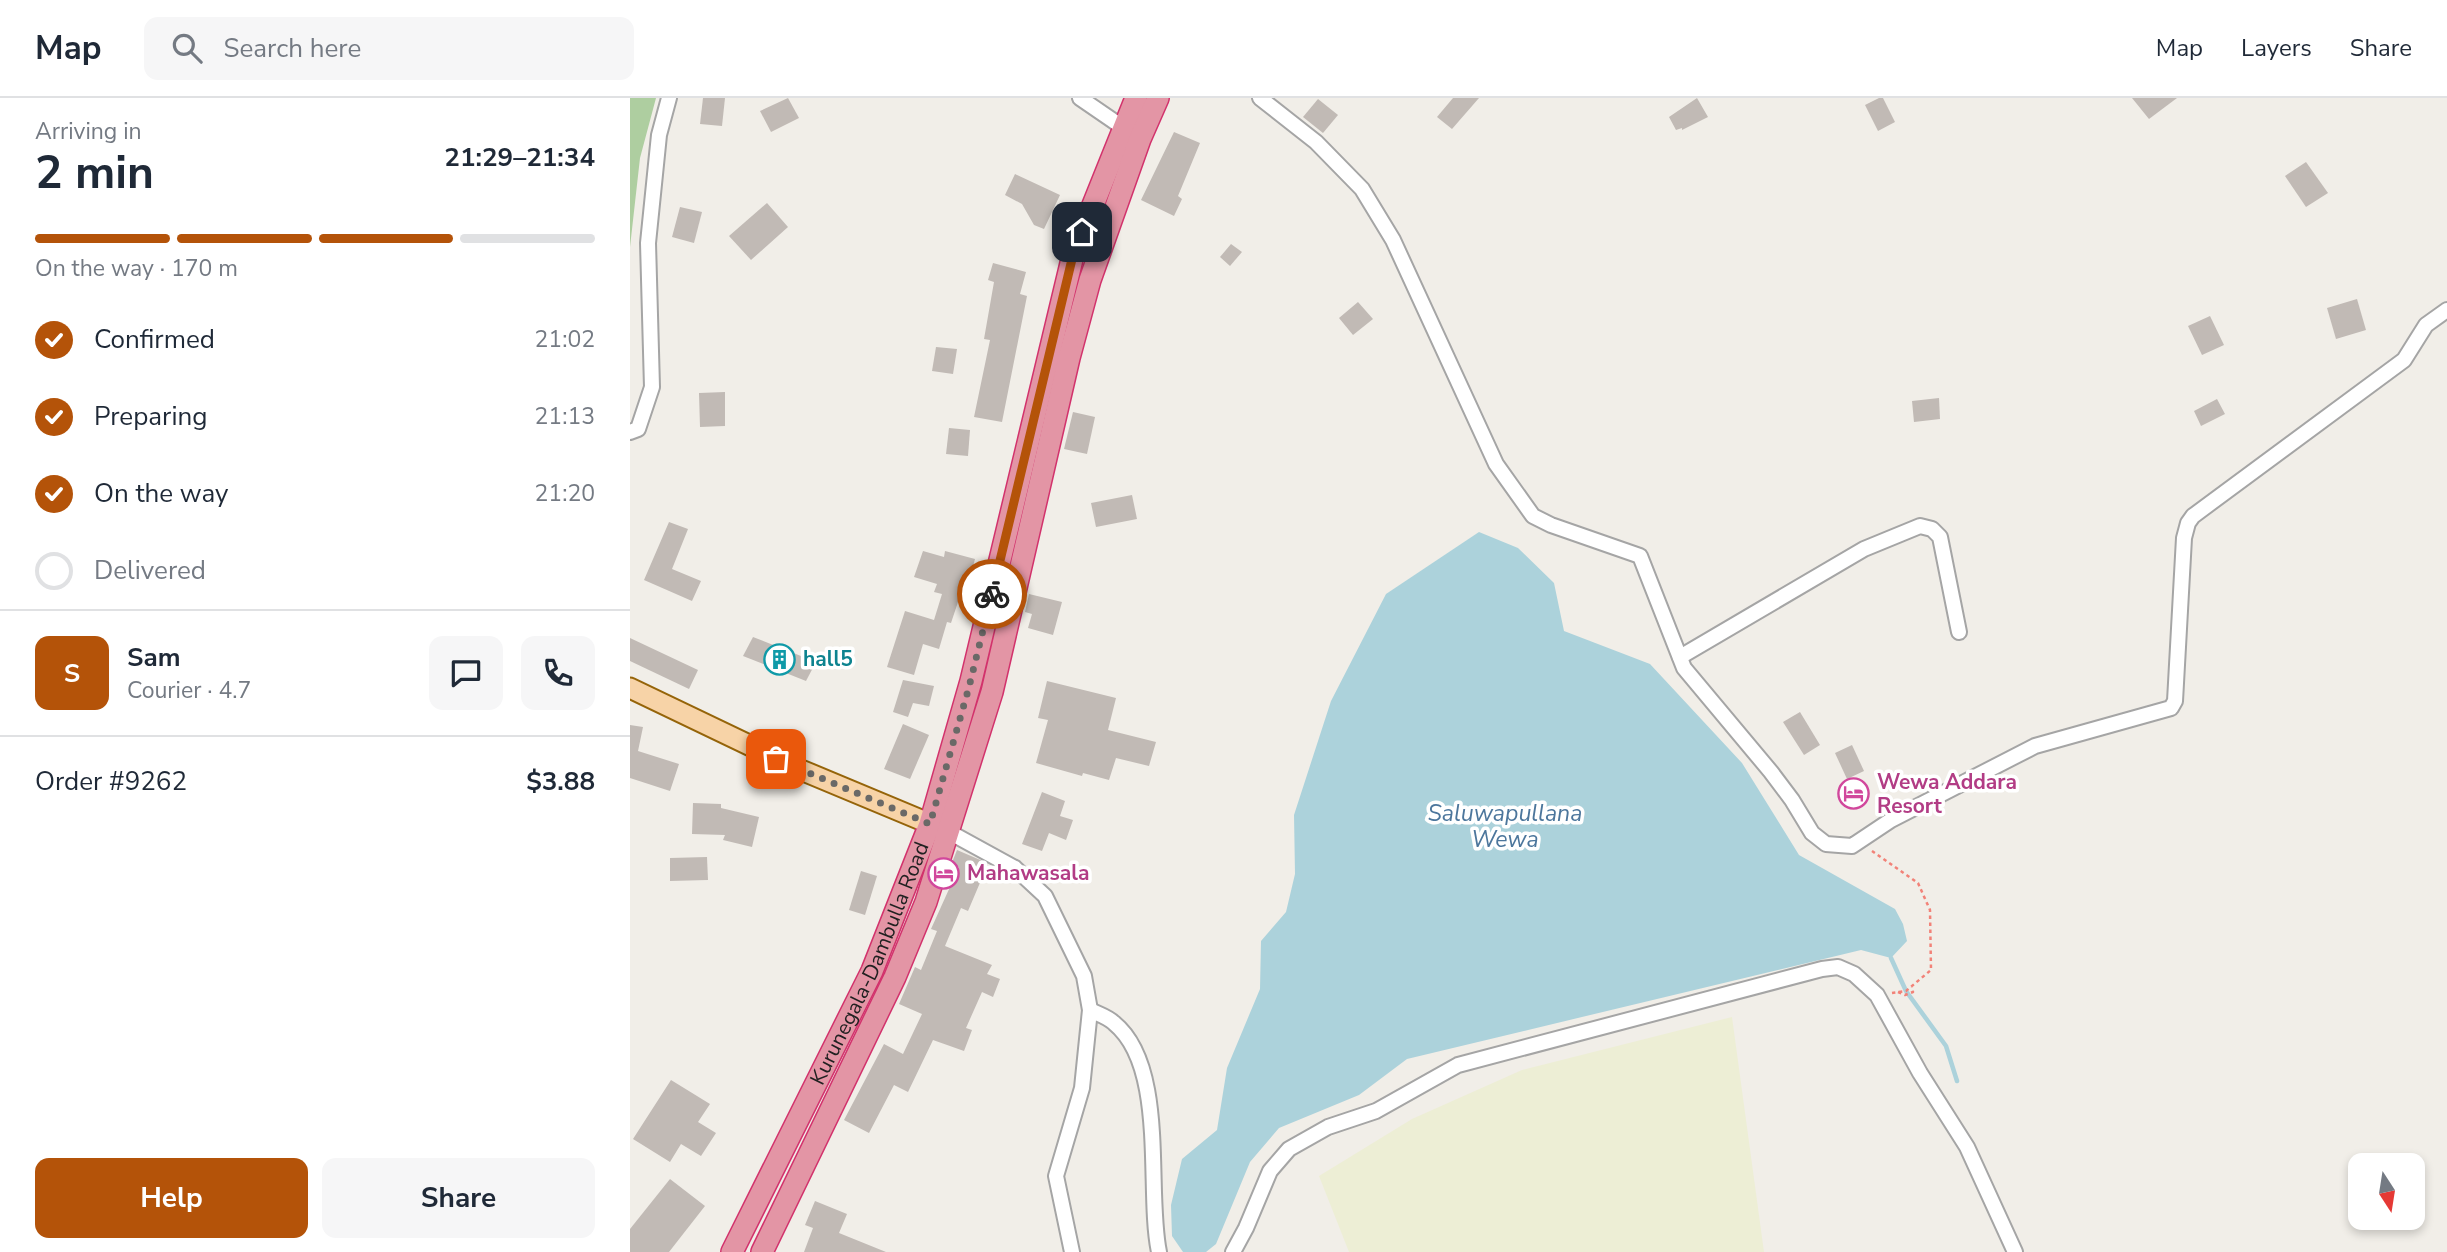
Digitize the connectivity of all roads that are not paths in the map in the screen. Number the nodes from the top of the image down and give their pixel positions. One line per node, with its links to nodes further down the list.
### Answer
1 (669, 98): 8 (street)
2 (1080, 98): 6 (street)
3 (1136, 98): 6 (highway, Kurunegala-Dambulla Road)
4 (1158, 98): 6 (highway, Kurunegala-Dambulla Road)
5 (1260, 98): 10 (street)
6 (1131, 134): 12 (highway, Kurunegala-Dambulla Road)
7 (2447, 310): 10 (street)
8 (630, 432)
9 (1959, 632): 10 (street)
10 (1680, 657)
11 (630, 688): 12 (main road)
12 (939, 828): 13 (street); 14 (highway, Kurunegala-Dambulla Road); 15 (highway, Kurunegala-Dambulla Road)
13 (1090, 1010): 18 (street); 19 (street)
14 (790, 1139): 15 (highway); 16 (highway, Kurunegala-Dambulla Road)
15 (814, 1148): 17 (highway, Kurunegala-Dambulla Road)
16 (732, 1252)
17 (762, 1252)
18 (1072, 1252)
19 (1159, 1252)
20 (1233, 1252): 21 (street)
21 (2015, 1252)

